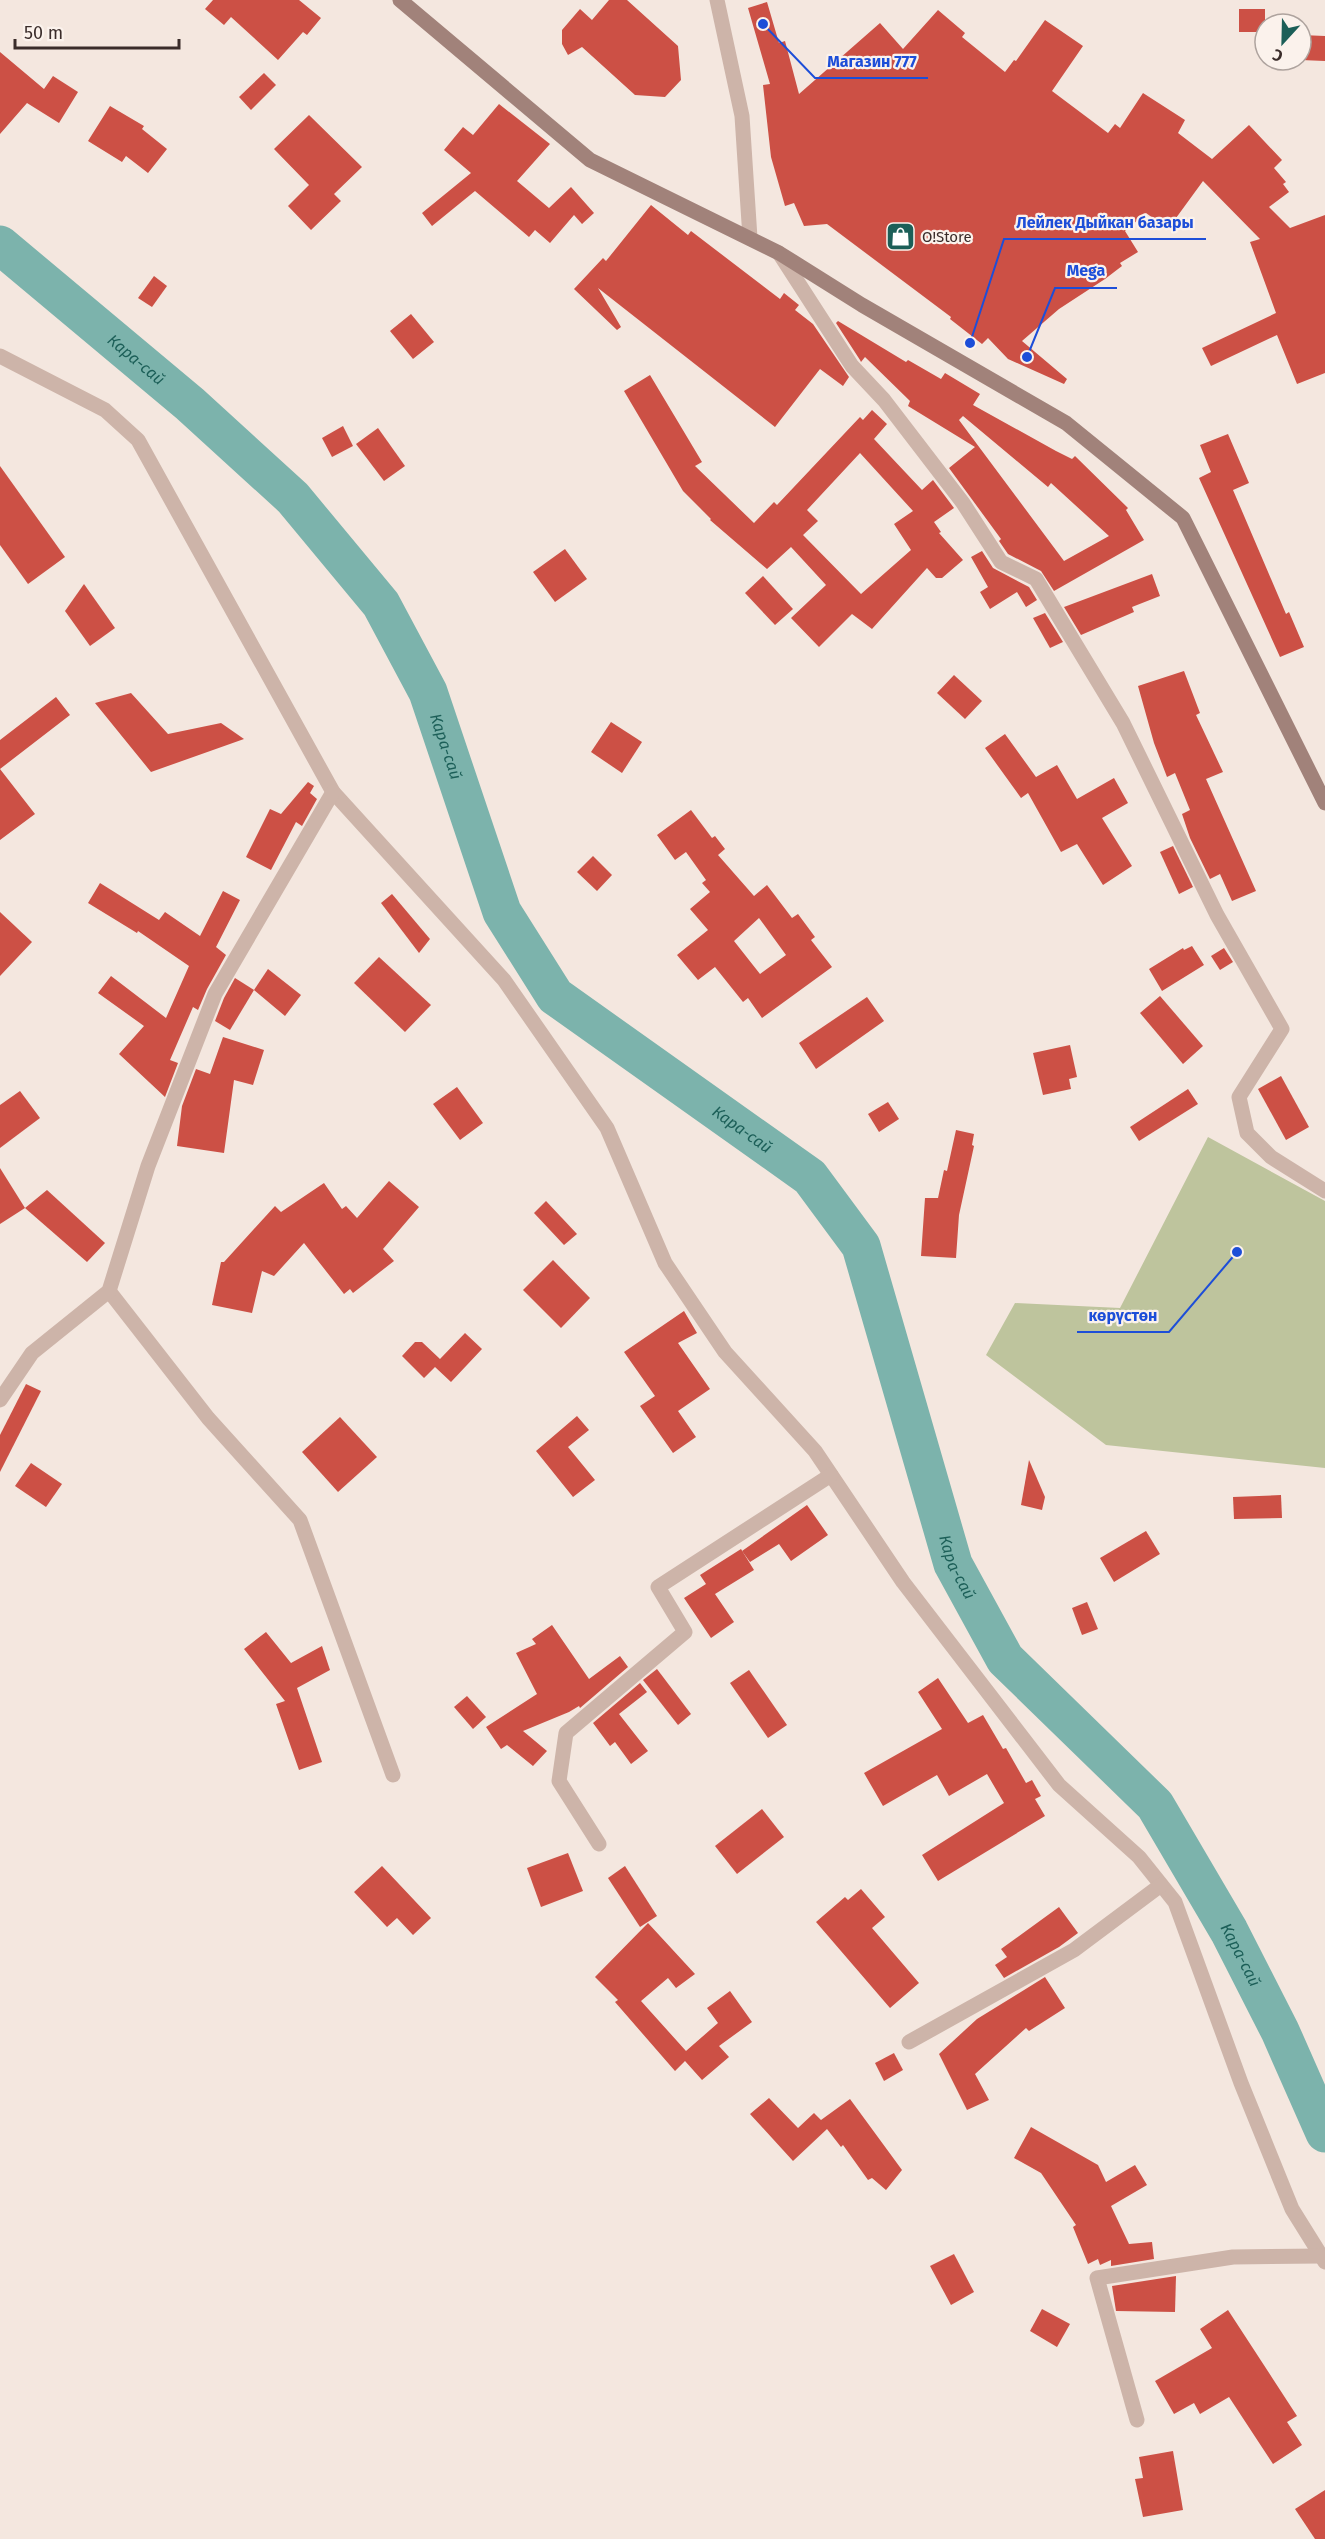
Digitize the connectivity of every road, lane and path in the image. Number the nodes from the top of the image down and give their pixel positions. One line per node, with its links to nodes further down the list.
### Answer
1 (400, 0): 3 (main road)
2 (717, 0): 3 (street)
3 (750, 238): 4 (main road)
4 (779, 253): 7 (main road); 8 (street)
5 (0, 356): 6 (street)
6 (333, 792): 9 (street); 11 (street)
7 (1325, 803)
8 (1325, 1191)
9 (109, 1291): 10 (street); 12 (street)
10 (0, 1400)
11 (831, 1475): 13 (street); 14 (street)
12 (393, 1775)
13 (599, 1844)
14 (1161, 1886): 15 (street); 16 (street)
15 (909, 2042)
16 (1323, 2259): 17 (street)
17 (1137, 2420)

